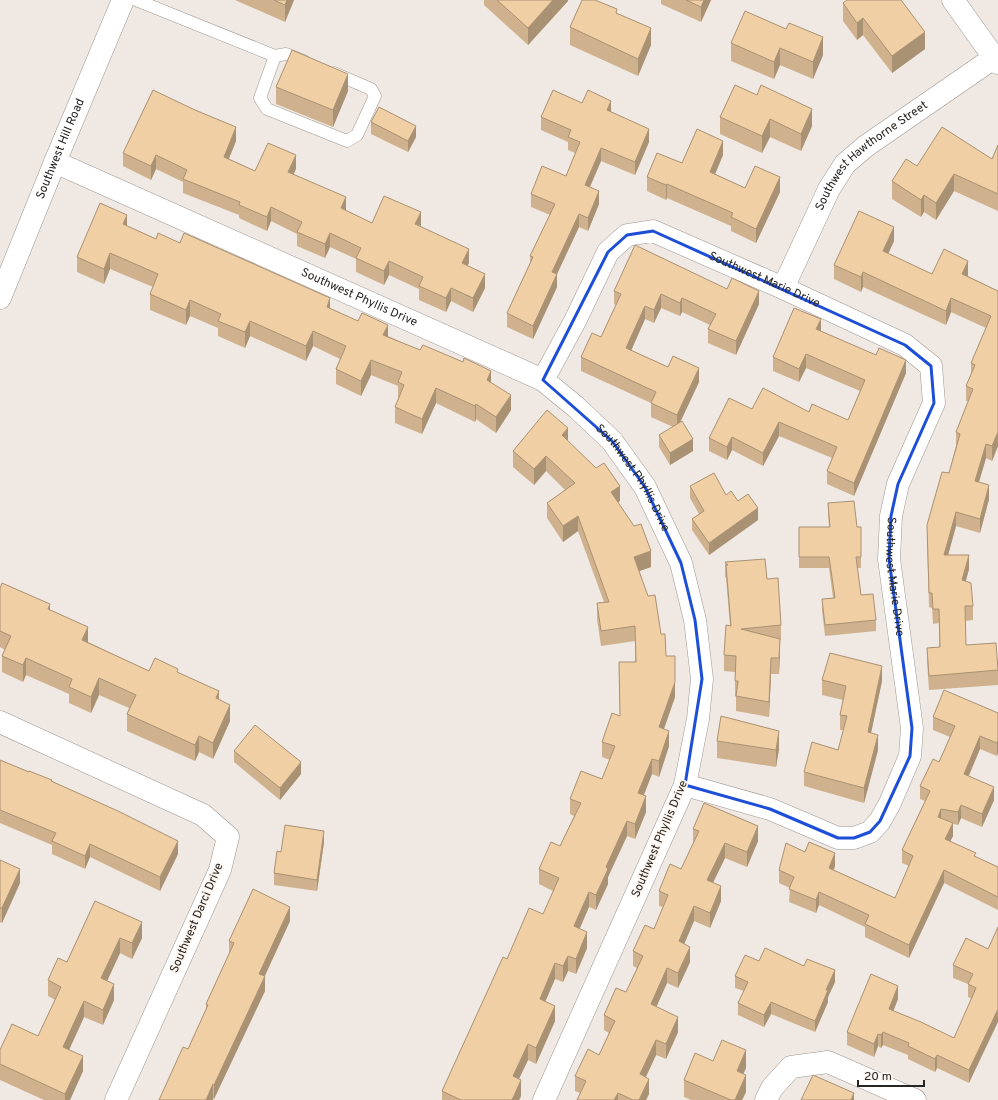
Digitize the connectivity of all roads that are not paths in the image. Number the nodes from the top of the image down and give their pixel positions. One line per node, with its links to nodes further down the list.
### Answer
1 (123, 0): 6 (street, Southwest Hill Road)
2 (136, 0): 4 (lane)
3 (953, 0): 5 (street)
4 (275, 56): 4 (lane)
5 (997, 59): 7 (street, Southwest Hawthorne Street)
6 (55, 162): 8 (street, Southwest Hill Road); 9 (street, Southwest Phyllis Drive)
7 (783, 288): 9 (street, Southwest Marie Drive); 11 (street, Southwest Marie Drive)
8 (0, 298)
9 (543, 380): 11 (street, Southwest Phyllis Drive)
10 (0, 722): 12 (street, Southwest Darci Drive)
11 (685, 785): 13 (street, Southwest Phyllis Drive)
12 (116, 1100)
13 (544, 1100)
14 (766, 1100): 15 (street)
15 (915, 1100)

